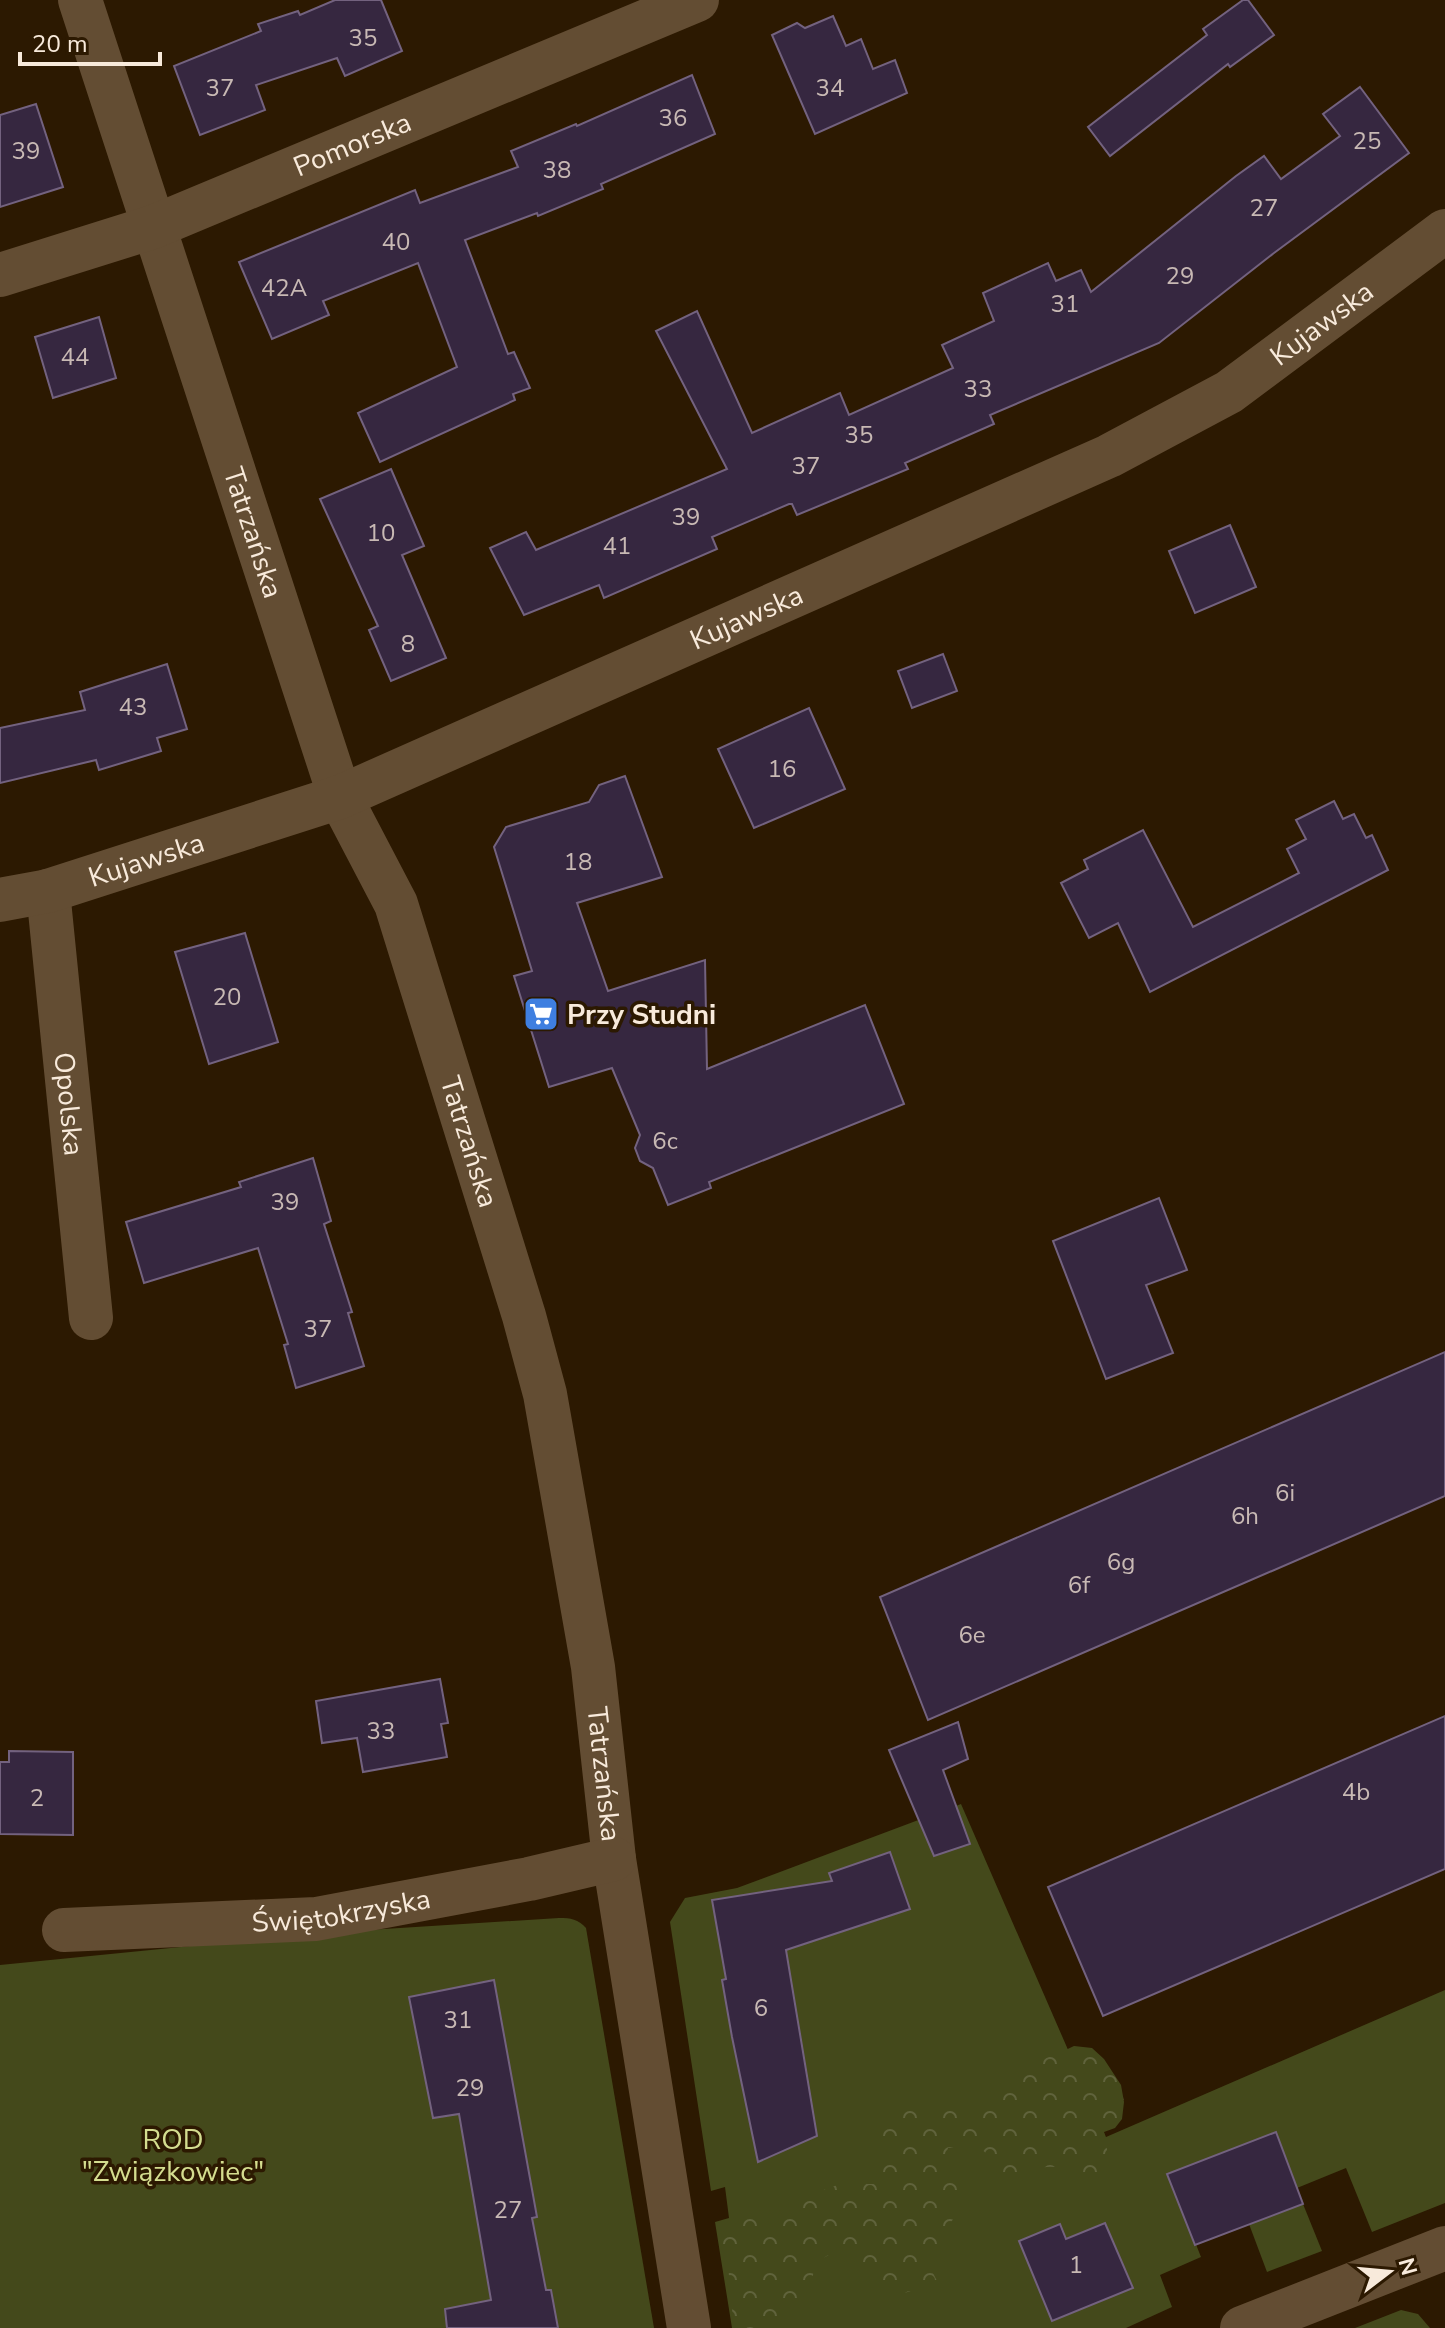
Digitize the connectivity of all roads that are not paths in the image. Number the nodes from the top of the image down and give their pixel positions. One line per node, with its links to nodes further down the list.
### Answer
1 (80, 0): 3 (street, Tatrzańska)
2 (697, 0): 3 (street, Pomorska)
3 (153, 227): 5 (street, Pomorska); 6 (street, Tatrzańska)
4 (1445, 231): 6 (street, Kujawska)
5 (0, 275)
6 (340, 797): 7 (street, Kujawska); 10 (street, Tatrzańska)
7 (48, 891): 8 (street, Kujawska); 9 (street, Opolska)
8 (0, 900)
9 (91, 1318)
10 (614, 1859): 11 (street, Świętokrzyska); 13 (street, Tatrzańska)
11 (64, 1930)
12 (1443, 2252): 14 (street)
13 (689, 2328)
14 (1242, 2328)

